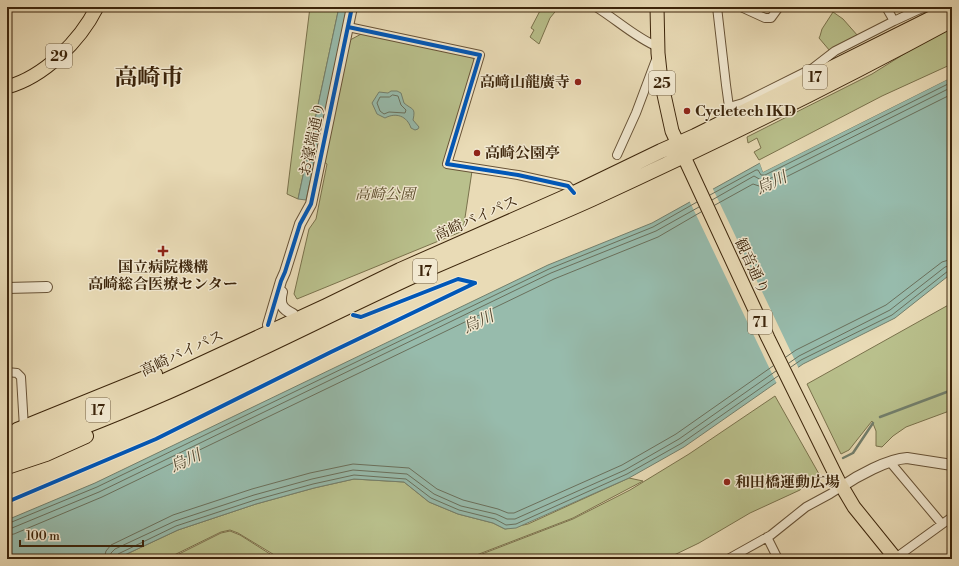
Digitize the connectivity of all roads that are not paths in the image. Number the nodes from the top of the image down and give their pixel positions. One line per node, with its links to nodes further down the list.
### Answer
1 (97, 7): 17 (main road, 29)
2 (352, 7): 14 (street, お濠端通り)
3 (596, 7): 15 (street)
4 (657, 7): 15 (main road, 観音通り / 25)
5 (717, 7): 13 (street)
6 (741, 7): 7 (street)
7 (779, 7)
8 (886, 7): 13 (street)
9 (928, 7): 13 (street)
10 (932, 7): 16 (highway)
11 (952, 8): 16 (highway, 高崎バイパス / 17)
12 (952, 20): 19 (highway, 高崎バイパス / 17)
13 (894, 21)
14 (348, 27): 20 (street); 22 (street, お濠端通り)
15 (658, 50): 18 (street); 19 (main road, 観音通り / 25)
16 (810, 79): 19 (highway, 高崎バイパス / 17)
17 (7, 87)
18 (617, 155)
19 (683, 155): 20 (highway, 高崎バイパス / 17); 28 (highway, 高崎バイパス / 17); 36 (main road, 観音通り / 71)
20 (574, 193): 21 (highway, 高崎バイパス / 17)
21 (400, 270): 25 (highway, 17); 31 (highway, 高崎バイパス / 17)
22 (285, 272): 25 (street); 26 (street)
23 (47, 287): 24 (street)
24 (7, 288)
25 (293, 314): 26 (highway, 17)
26 (268, 325): 29 (highway, 17)
27 (7, 372): 29 (street)
28 (169, 391): 32 (highway, 高崎バイパス / 17); 35 (highway, 17)
29 (24, 428): 30 (highway, 17)
30 (7, 433)
31 (7, 443)
32 (7, 454)
33 (890, 462): 34 (street); 36 (street); 38 (street)
34 (952, 466)
35 (7, 467)
36 (838, 482): 39 (street); 42 (main road, 観音通り / 71)
37 (952, 517): 38 (street)
38 (942, 524): 42 (street)
39 (767, 537): 40 (street); 41 (street)
40 (728, 559)
41 (778, 559)
42 (895, 559)

